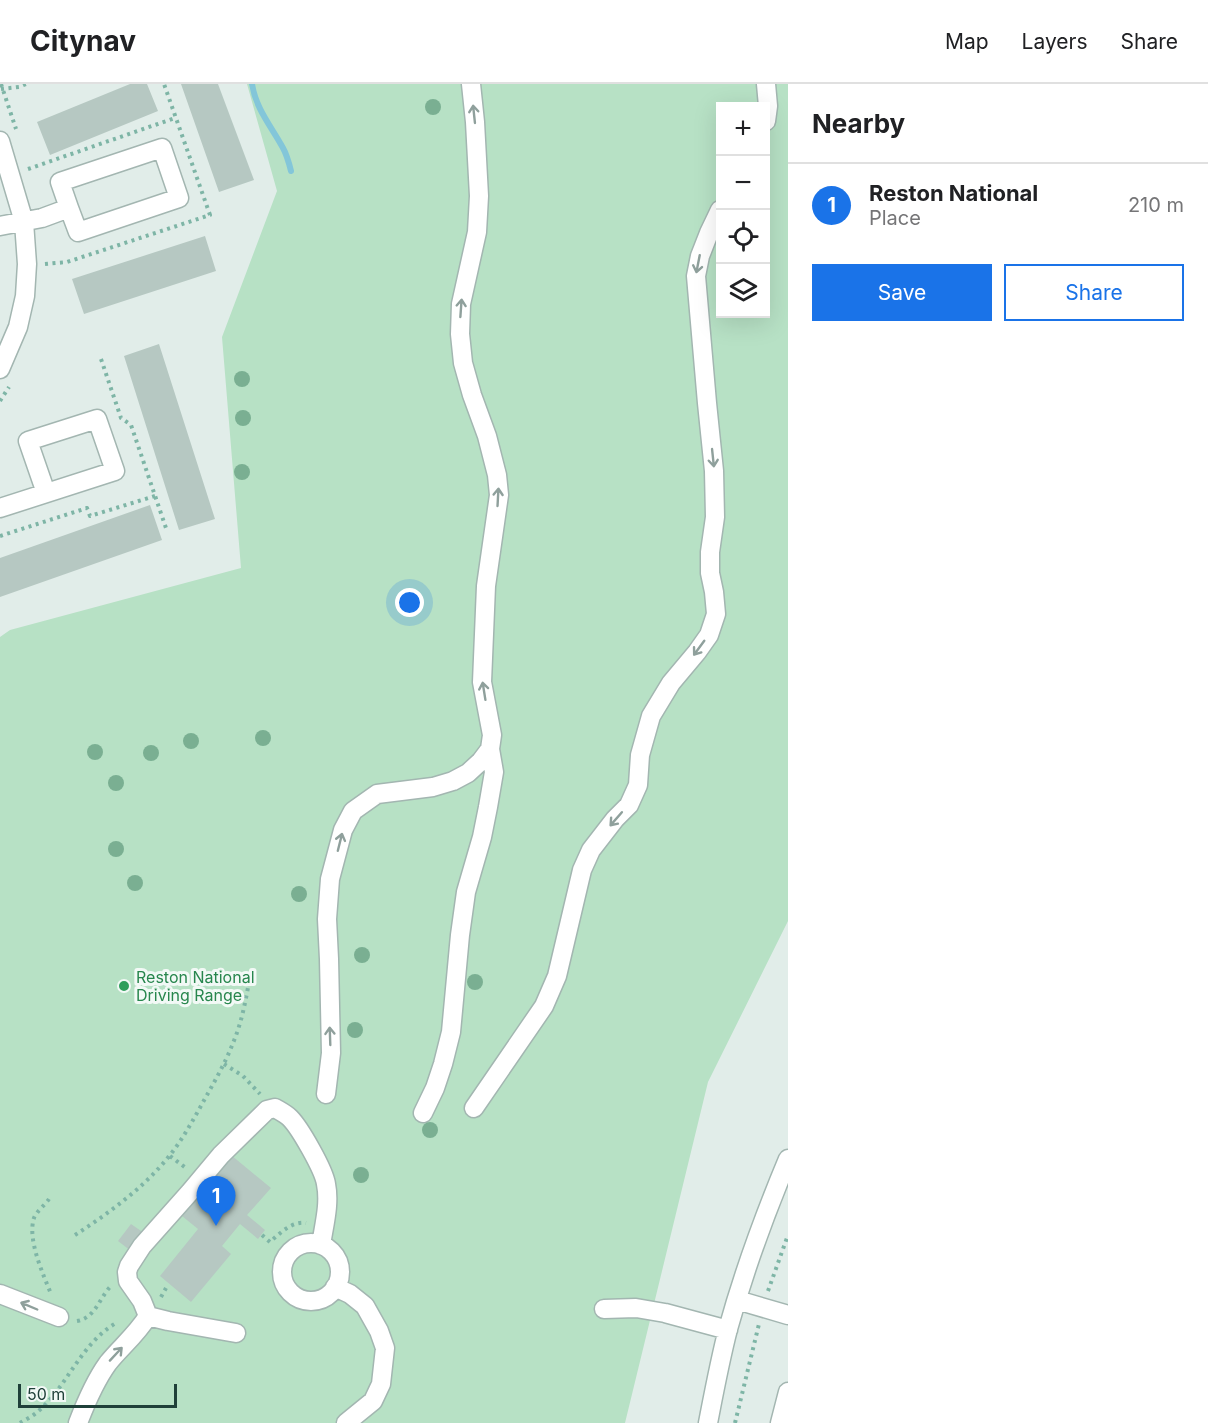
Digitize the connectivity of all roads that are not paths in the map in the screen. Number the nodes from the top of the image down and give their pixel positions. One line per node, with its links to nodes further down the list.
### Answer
1 (471, 84): 12 (street, one-way to 1)
2 (766, 84): 3 (street)
3 (768, 102)
4 (0, 141): 7 (street)
5 (69, 208): 5 (street); 7 (street)
6 (716, 218): 14 (street, one-way to 14)
7 (24, 222): 8 (street); 9 (street)
8 (0, 226)
9 (0, 369)
10 (46, 494): 10 (street); 11 (street)
11 (0, 508)
12 (490, 749): 13 (street, one-way to 12); 15 (street)
13 (326, 1094)
14 (474, 1108)
15 (423, 1113)
16 (788, 1160): 20 (street)
17 (321, 1245): 18 (street); 18 (street); 23 (street)
18 (335, 1287): 29 (street)
19 (0, 1294): 24 (street, one-way to 19)
20 (737, 1300): 22 (street); 25 (street)
21 (604, 1309): 25 (street)
22 (788, 1315)
23 (148, 1316): 26 (street); 28 (street, one-way to 23)
24 (59, 1317)
25 (728, 1330): 30 (street)
26 (236, 1333)
27 (788, 1392): 31 (street)
28 (78, 1423)
29 (346, 1423)
30 (708, 1423)
31 (780, 1423)

